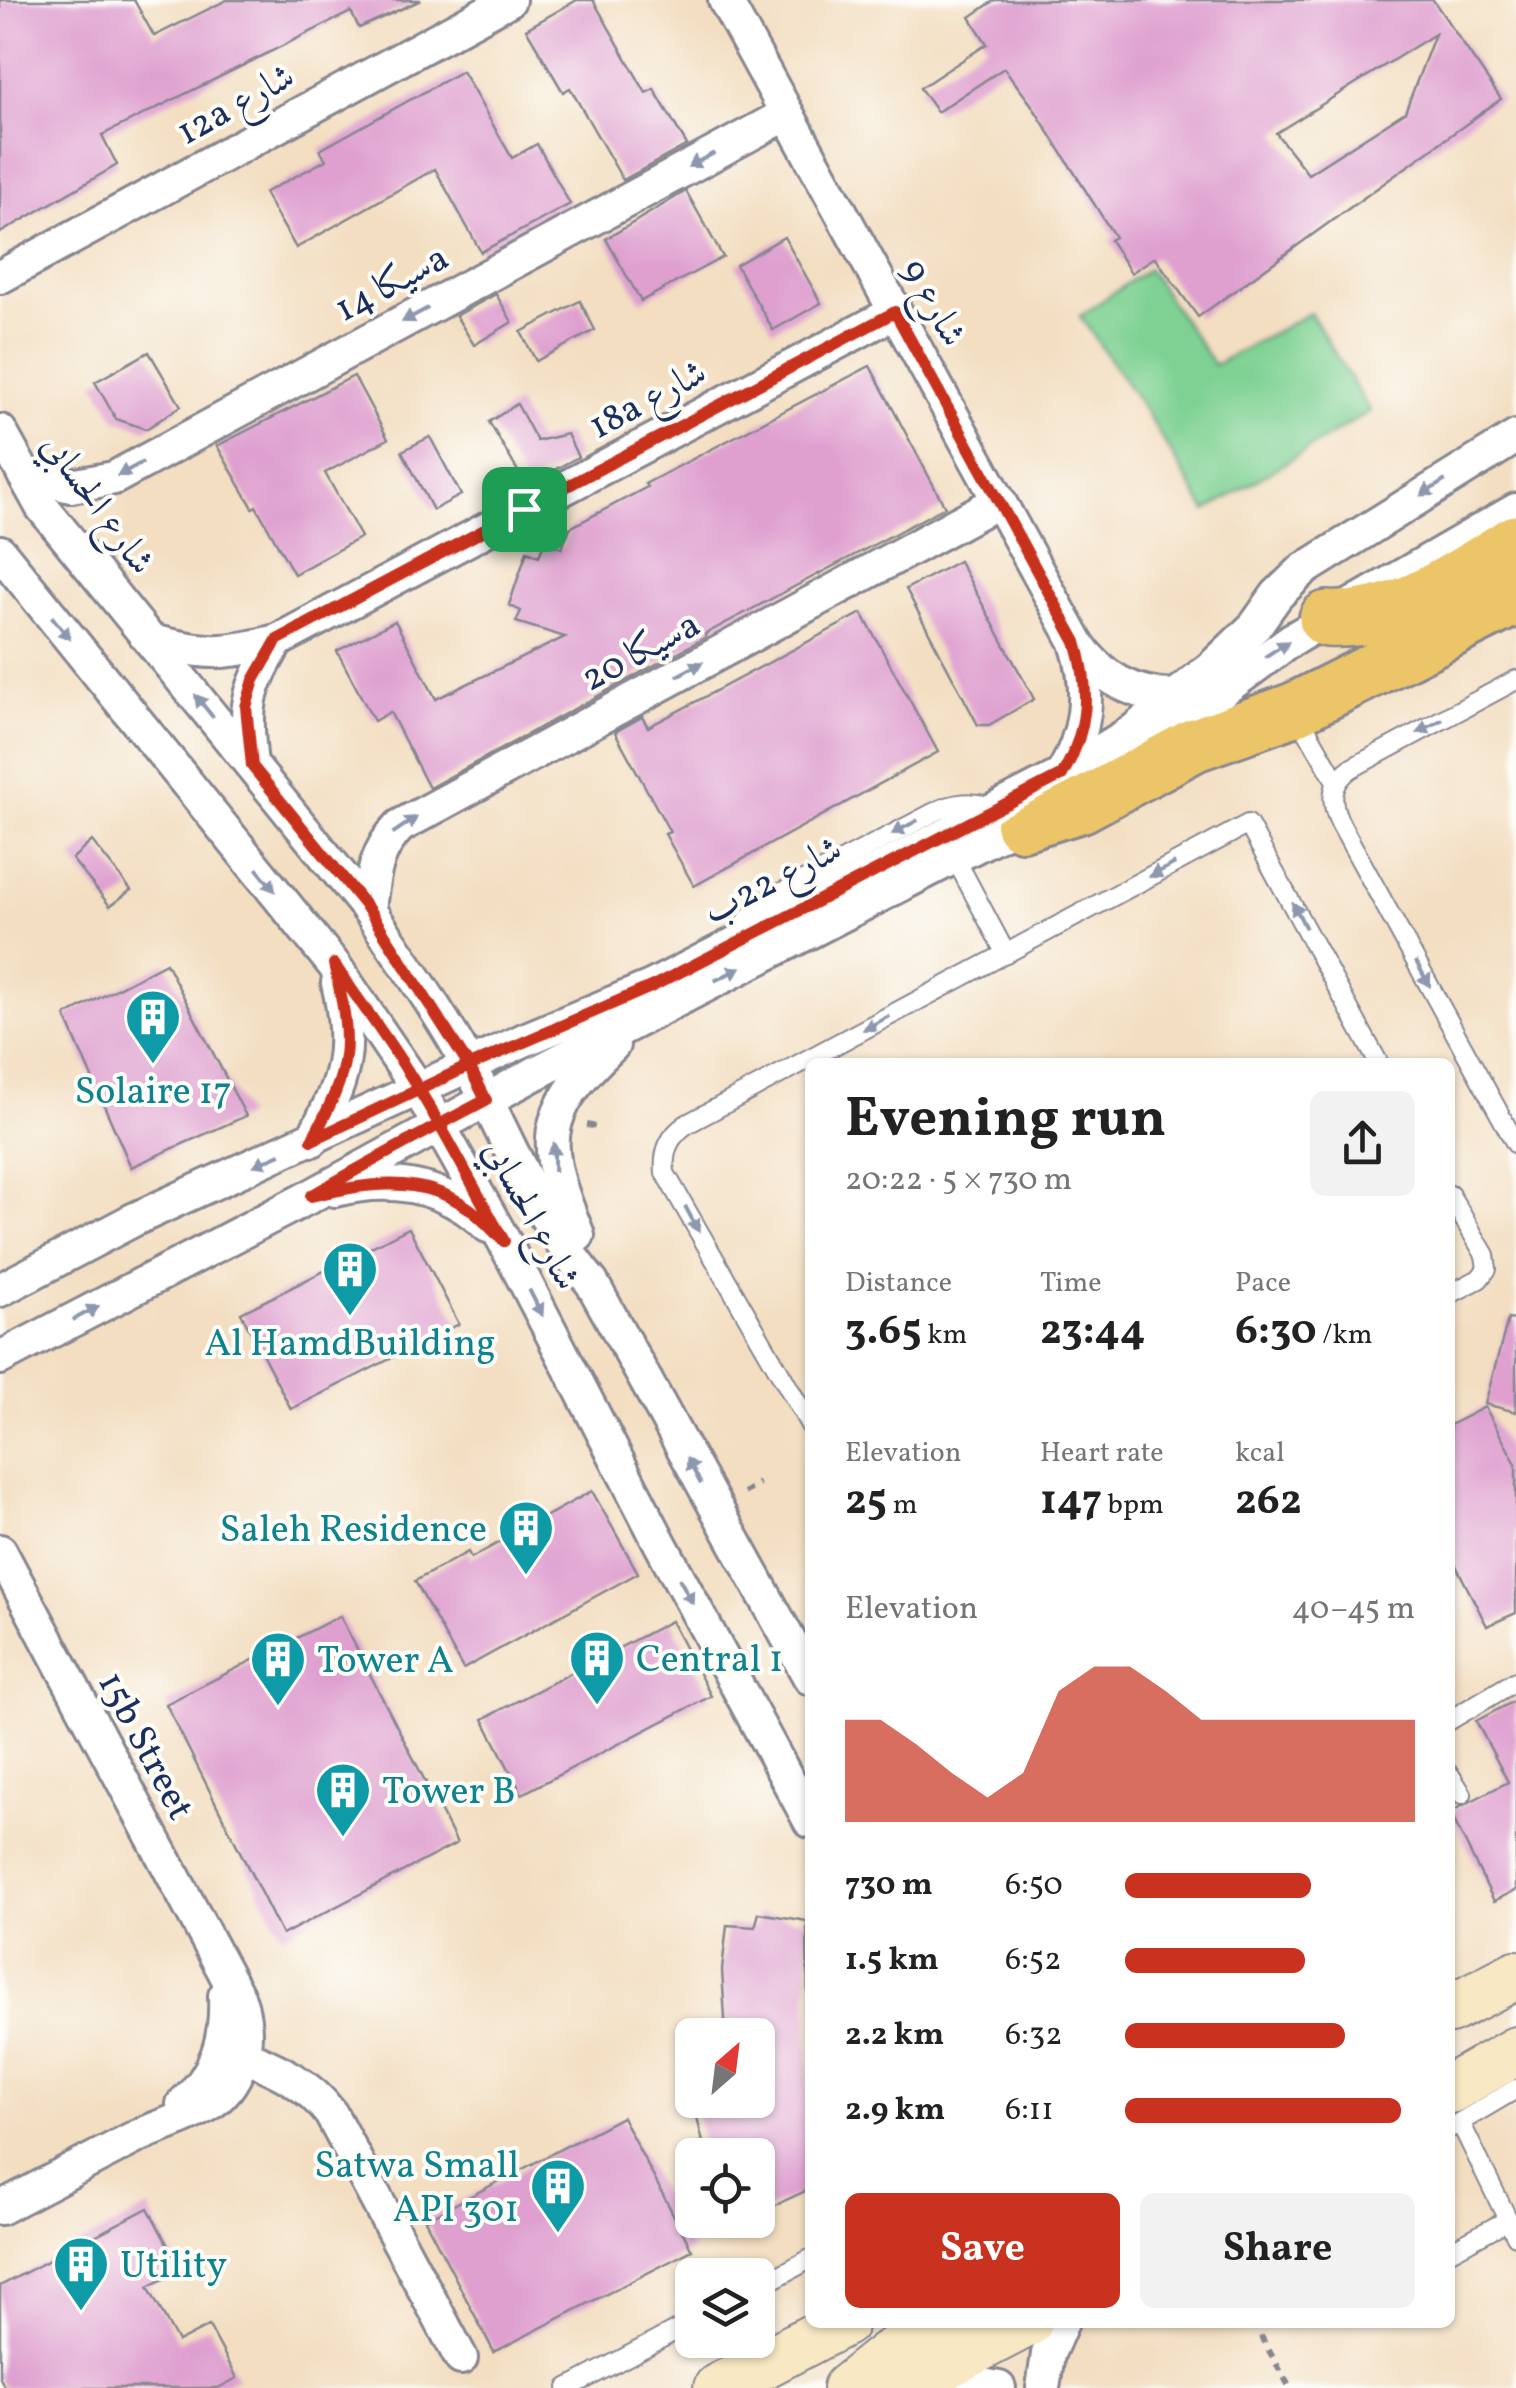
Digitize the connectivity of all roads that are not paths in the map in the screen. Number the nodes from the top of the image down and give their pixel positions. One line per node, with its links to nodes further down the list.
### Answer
1 (509, 0): 4 (street, 12a شارع)
2 (725, 0): 3 (street, شارع 9)
3 (787, 114): 6 (street, شارع 9); 9 (street, سيكا 14a, one-way to 9)
4 (9, 272): 5 (street)
5 (0, 306)
6 (895, 312): 10 (street, شارع 9); 16 (street, 18a شارع)
7 (0, 431): 9 (street, شارع الحسابي)
8 (1516, 437): 20 (street, شارع 22ب, one-way to 20)
9 (12, 470): 17 (street, شارع الحسابي)
10 (999, 501): 18 (street, شارع 9); 27 (street, سيكا 20a, one-way to 10)
11 (1516, 510): 15 (street, شارع 22ب)
12 (1516, 543): 15 (highway)
13 (0, 552): 29 (street, شارع الحسابي, one-way to 29)
14 (1516, 598): 21 (main road)
15 (1328, 619): 25 (street, شارع 22ب, one-way to 15)
16 (277, 640): 17 (street, 18a شارع); 22 (street)
17 (151, 641): 22 (street, شارع الحسابي, one-way to 17)
18 (1076, 642): 20 (street, شارع 9); 23 (street, شارع 9)
19 (1516, 680): 24 (lane, one-way to 24)
20 (1177, 696): 23 (street, شارع 22ب)
21 (1295, 708): 24 (lane); 25 (main road)
22 (252, 766): 27 (street, شارع الحسابي)
23 (1062, 775): 25 (street, شارع 22ب)
24 (1336, 782): 39 (lane, one-way to 39)
25 (1009, 816): 26 (street, شارع 22ب); 34 (street, شارع 22ب, one-way to 34)
26 (955, 858): 28 (lane); 30 (street, شارع 22ب, one-way to 26)
27 (369, 910): 34 (street, شارع الحسابي)
28 (1006, 954): 31 (lane, one-way to 31); 32 (lane, one-way to 28)
29 (334, 964): 35 (street, شارع الحسابي); 38 (street)
30 (642, 1018): 36 (street, شارع 22ب); 43 (street, one-way to 30)
31 (811, 1058)
32 (1376, 1058)
33 (805, 1061): 47 (lane, one-way to 47)
34 (469, 1066): 35 (street, شارع 22ب); 36 (street, شارع الحسابي)
35 (419, 1090): 37 (street, شارع الحسابي); 38 (street, شارع 22ب)
36 (486, 1100): 37 (street, شارع 22ب); 43 (street, شارع الحسابي)
37 (439, 1125): 40 (street, شارع 22ب); 42 (street, شارع الحسابي)
38 (312, 1140): 44 (street, شارع 22ب, one-way to 44)
39 (1516, 1144)
40 (311, 1196): 42 (street); 46 (street, شارع 22ب, one-way to 40)
41 (1455, 1204): 45 (lane)
42 (504, 1241): 54 (street, شارع الحسابي, one-way to 54)
43 (592, 1283): 49 (street, شارع الحسابي, one-way to 43)
44 (0, 1290)
45 (1455, 1291)
46 (0, 1358)
47 (805, 1417)
48 (0, 1551): 56 (street, 15b Street)
49 (805, 1669)
50 (1516, 1682): 51 (lane)
51 (1455, 1717)
52 (1455, 1782): 53 (lane)
53 (1462, 1794)
54 (805, 1812)
55 (1516, 1975): 57 (main road)
56 (224, 1976): 59 (street, 15b Street); 64 (street, 15b Street)
57 (1455, 2006)
58 (1516, 2052): 61 (main road)
59 (244, 2054): 64 (street, 15b Street); 75 (street)
60 (1516, 2089): 62 (lane)
61 (1455, 2111)
62 (1455, 2112)
63 (1455, 2117): 66 (lane)
64 (157, 2126): 65 (street, 15b Street)
65 (0, 2208)
66 (1512, 2228): 67 (lane)
67 (1455, 2249)
68 (805, 2262): 69 (lane)
69 (775, 2278)
70 (833, 2328): 78 (main road)
71 (932, 2328): 79 (main road)
72 (1016, 2328): 76 (main road)
73 (1059, 2328): 81 (street)
74 (675, 2331): 77 (lane)
75 (461, 2358)
76 (908, 2382): 80 (street)
77 (568, 2388)
78 (718, 2388)
79 (848, 2388)
80 (998, 2388)
81 (1043, 2388)

